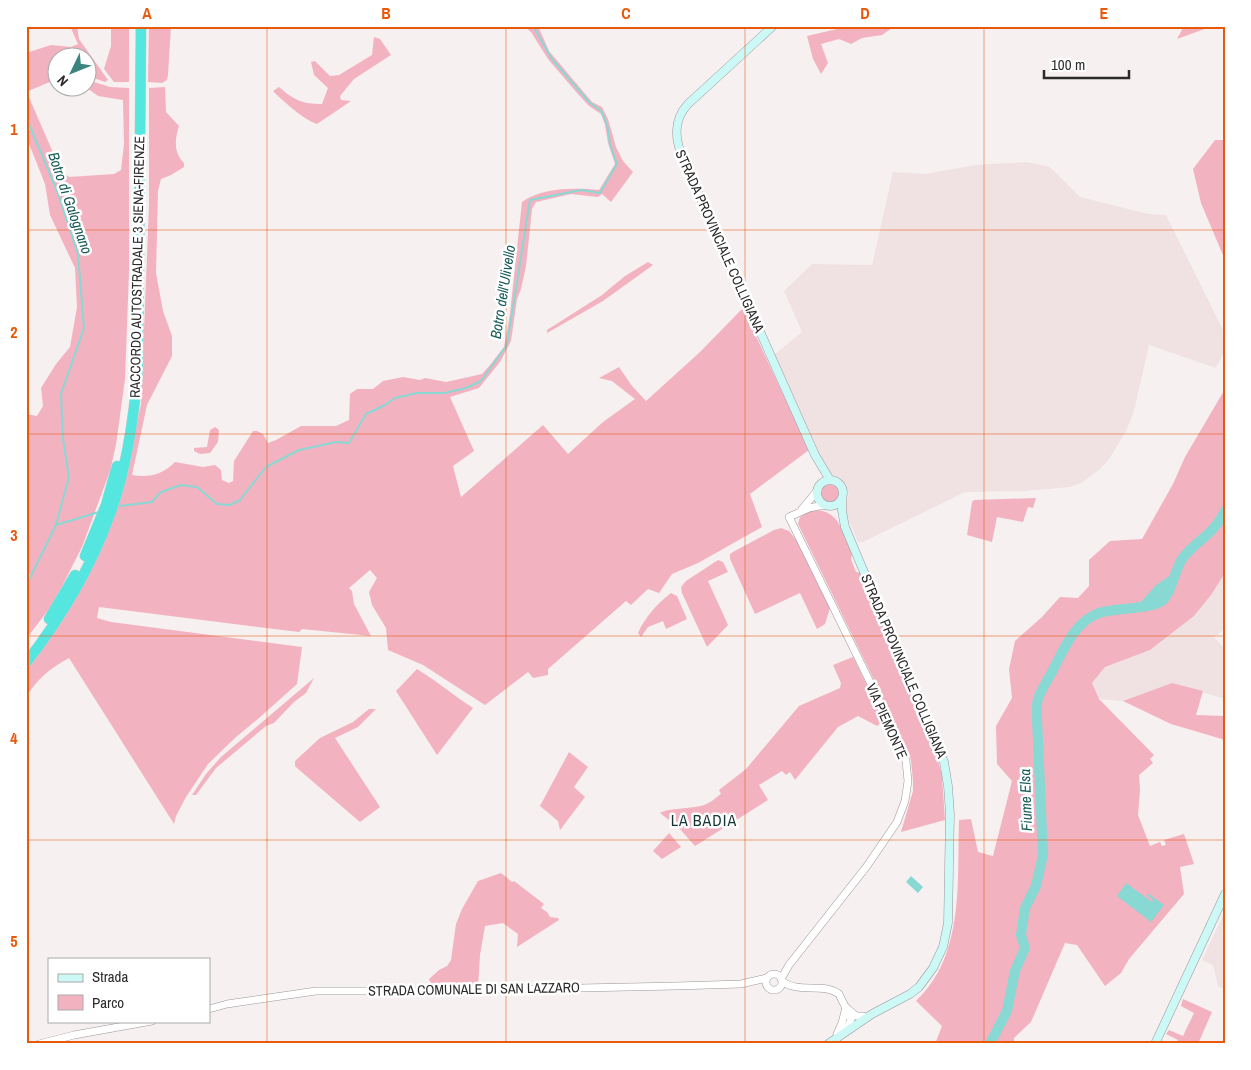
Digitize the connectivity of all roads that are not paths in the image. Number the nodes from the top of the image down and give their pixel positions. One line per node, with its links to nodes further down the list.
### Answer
1 (135, 26): 11 (highway, RACCORDO AUTOSTRADALE 3 SIENA-FIRENZE)
2 (141, 26): 12 (highway, RACCORDO AUTOSTRADALE 3 SIENA-FIRENZE)
3 (773, 26): 4 (main road, STRADA PROVINCIALE COLLIGIANA)
4 (815, 455): 5 (main road, STRADA PROVINCIALE COLLIGIANA); 6 (main road, STRADA PROVINCIALE COLLIGIANA)
5 (830, 480): 6 (main road); 7 (main road)
6 (818, 488): 8 (main road); 9 (street)
7 (842, 499): 8 (main road); 10 (main road)
8 (825, 506): 9 (street); 10 (main road)
9 (800, 511): 15 (street, VIA PIEMONTE)
10 (845, 527): 21 (main road, STRADA PROVINCIALE COLLIGIANA)
11 (26, 652)
12 (26, 662)
13 (1225, 894): 27 (main road)
14 (767, 978): 15 (street); 16 (street, STRADA COMUNALE DI SAN LAZZARO); 18 (street)
15 (780, 978): 17 (street); 18 (street)
16 (741, 984): 18 (street, STRADA COMUNALE DI SAN LAZZARO); 20 (street, STRADA COMUNALE DI SAN LAZZARO)
17 (796, 987): 18 (street, STRADA COMUNALE DI SAN LAZZARO); 19 (street)
18 (773, 989)
19 (846, 1007): 22 (street); 24 (street); 25 (street)
20 (210, 1009)
21 (872, 1014): 22 (main road, STRADA PROVINCIALE COLLIGIANA); 24 (main road, STRADA PROVINCIALE COLLIGIANA)
22 (863, 1016): 24 (main road, STRADA PROVINCIALE COLLIGIANA)
23 (146, 1022): 26 (street)
24 (852, 1025): 25 (main road, STRADA PROVINCIALE COLLIGIANA)
25 (831, 1040)
26 (39, 1044)
27 (1155, 1044)

